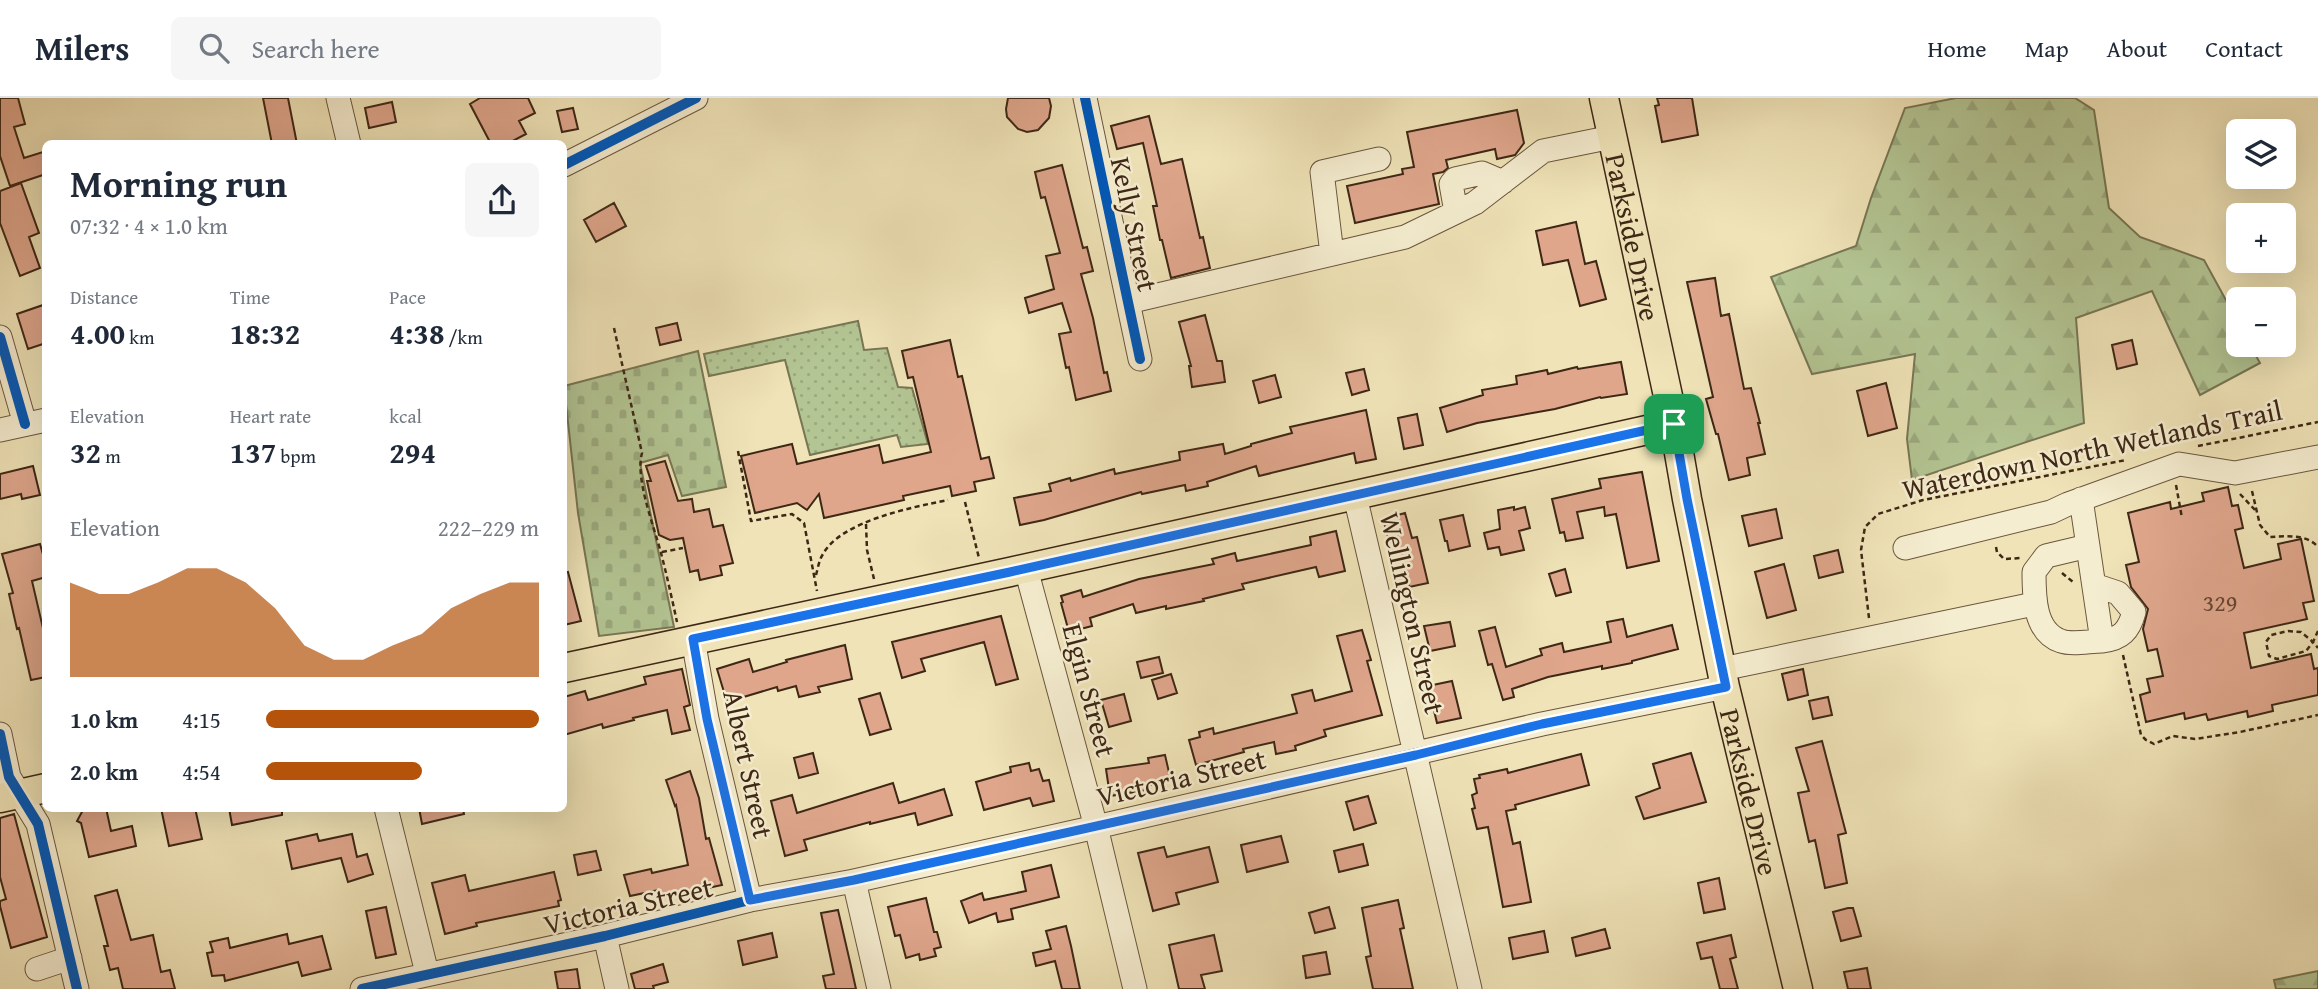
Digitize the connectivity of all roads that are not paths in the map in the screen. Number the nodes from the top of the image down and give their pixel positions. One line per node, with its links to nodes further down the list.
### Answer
1 (338, 98): 6 (street)
2 (696, 98): 8 (street)
3 (1085, 98): 10 (street, Kelly Street)
4 (1604, 98): 5 (main road, Parkside Drive)
5 (1612, 137): 9 (street); 14 (main road, Parkside Drive)
6 (348, 140)
7 (1379, 159): 9 (street)
8 (567, 163)
9 (1332, 254): 10 (street)
10 (1128, 302): 12 (street, Kelly Street)
11 (0, 337): 13 (street)
12 (1140, 359)
13 (35, 422): 15 (street)
14 (1674, 424): 17 (main road); 27 (main road, Parkside Drive)
15 (0, 430)
16 (2318, 457): 18 (street)
17 (1355, 496): 21 (main road); 29 (street, Wellington Street)
18 (2081, 499): 19 (street); 20 (street)
19 (2088, 545): 22 (street); 23 (street)
20 (1905, 548)
21 (1026, 569): 25 (main road); 32 (street, Elgin Street)
22 (2094, 585): 24 (street); 24 (street)
23 (2034, 604): 24 (street); 27 (street, Victoria Street)
24 (2109, 640)
25 (687, 641): 26 (main road); 34 (street, Albert Street)
26 (567, 667)
27 (1724, 678): 29 (street, Victoria Street); 45 (main road, Parkside Drive)
28 (0, 734): 30 (street)
29 (1416, 755): 32 (street, Victoria Street); 44 (street, Wellington Street)
30 (22, 793): 36 (street)
31 (387, 812): 38 (street)
32 (1096, 827): 33 (street, Victoria Street); 43 (street, Elgin Street)
33 (854, 880): 34 (street, Victoria Street); 42 (street)
34 (750, 900): 35 (street, Victoria Street)
35 (605, 936): 38 (street, Victoria Street); 41 (street)
36 (70, 958): 37 (street); 39 (street)
37 (37, 969)
38 (427, 973): 40 (street, Victoria Street)
39 (77, 989)
40 (362, 989)
41 (617, 989)
42 (880, 989)
43 (1135, 989)
44 (1470, 989)
45 (1798, 989)

